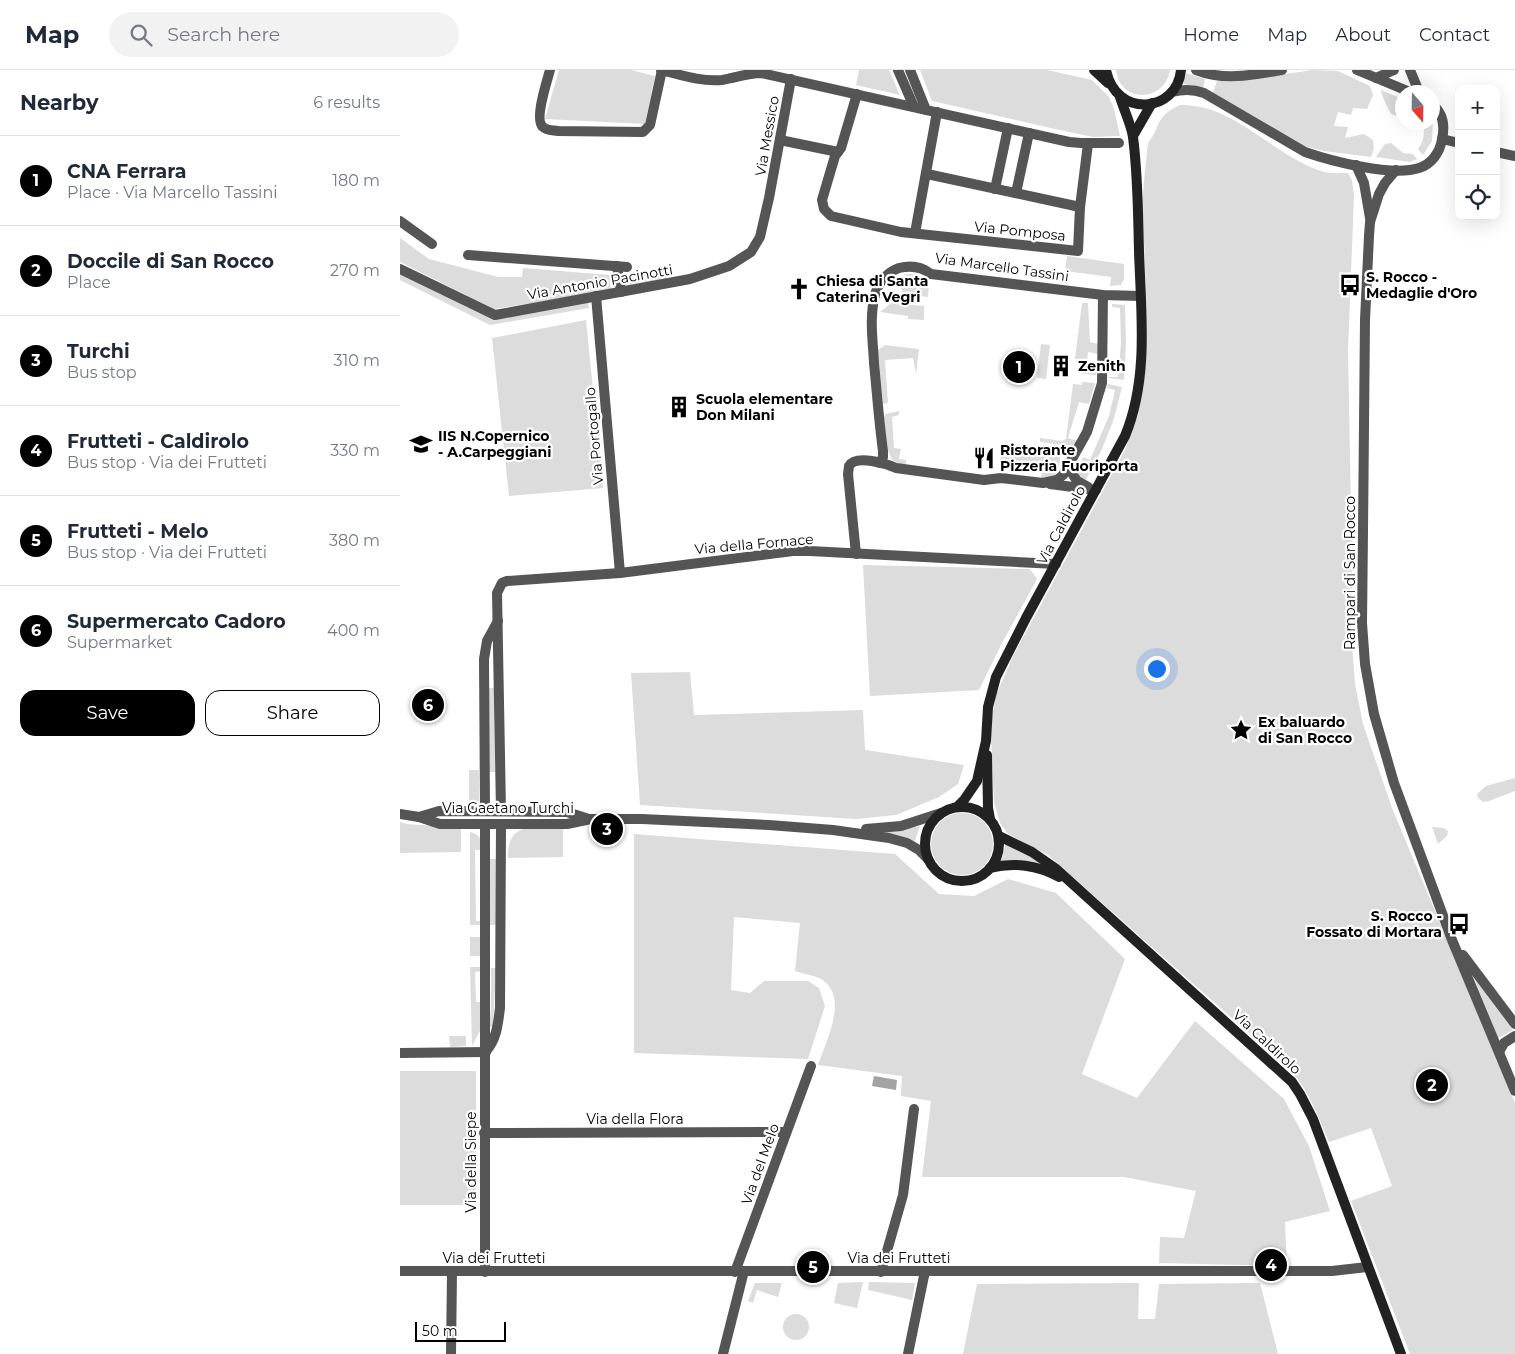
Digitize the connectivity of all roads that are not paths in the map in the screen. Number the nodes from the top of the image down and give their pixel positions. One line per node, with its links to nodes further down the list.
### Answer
1 (550, 70): 2 (street)
2 (661, 70): 14 (street)
3 (898, 70): 22 (street)
4 (910, 70): 23 (street)
5 (1094, 70): 15 (main road)
6 (1106, 70): 15 (main road, Via Caldirolo)
7 (1181, 70): 18 (main road)
8 (1196, 70): 9 (street)
9 (1282, 70)
10 (1357, 70): 13 (street)
11 (1394, 70): 13 (street)
12 (1410, 70): 16 (street)
13 (1376, 78): 17 (street)
14 (791, 79): 19 (street); 30 (street, Via Messico)
15 (1111, 85): 20 (main road, Via Caldirolo)
16 (1415, 85)
17 (1395, 86)
18 (1172, 92): 21 (main road); 37 (street)
19 (857, 94): 22 (street); 34 (street, Via Pomposa)
20 (1120, 97): 21 (main road); 28 (main road, Via Caldirolo)
21 (1152, 103): 28 (main road)
22 (914, 107): 23 (street)
23 (926, 110): 24 (street)
24 (937, 112): 26 (street); 39 (street)
25 (1440, 114): 29 (street)
26 (1008, 128): 27 (street); 40 (street)
27 (1029, 133): 33 (street); 41 (street)
28 (1133, 136): 53 (main road, Via Caldirolo)
29 (1442, 139): 31 (street); 38 (street)
30 (780, 140): 34 (street); 42 (street, Via Messico)
31 (1455, 142)
32 (1119, 143): 33 (street)
33 (1088, 144): 43 (street, Via Pomposa)
34 (838, 152): 46 (street, Via Pomposa)
35 (1500, 153): 36 (street)
36 (1515, 156)
37 (1356, 165): 38 (street); 45 (street, Rampari di San Rocco)
38 (1396, 170): 45 (street, Rampari di San Rocco)
39 (927, 174): 40 (street); 46 (street)
40 (994, 189): 41 (street)
41 (1016, 193): 43 (street)
42 (769, 198): 50 (street, Via Antonio Pacinotti)
43 (1080, 207): 46 (street, Via Pomposa)
44 (400, 221): 47 (street)
45 (1370, 222): 89 (street, Rampari di San Rocco)
46 (915, 233)
47 (432, 244)
48 (468, 255): 50 (street, Via Antonio Pacinotti)
49 (400, 269): 51 (street, Via Antonio Pacinotti)
50 (621, 292): 51 (street, Via Antonio Pacinotti)
51 (596, 296): 62 (street, Via Portogallo)
52 (1104, 296): 53 (street, Via Marcello Tassini); 54 (street, Via Marcello Tassini); 57 (street)
53 (1140, 296): 59 (main road, Via Caldirolo)
54 (881, 438): 55 (street); 56 (street)
55 (865, 460): 56 (street); 60 (street)
56 (880, 463): 58 (street)
57 (1068, 467): 58 (street); 59 (street)
58 (1043, 483): 59 (street)
59 (1096, 490): 61 (main road, Via Caldirolo)
60 (856, 554): 61 (street, Via della Fornace); 62 (street, Via della Fornace)
61 (1056, 564): 69 (main road, Via Caldirolo)
62 (620, 573): 63 (street, Via della Fornace)
63 (514, 579): 64 (street, Via della Siepe)
64 (498, 620): 65 (street, Via della Siepe); 66 (street, Via della Siepe)
65 (484, 659): 66 (street); 67 (street, Via della Siepe)
66 (499, 659): 68 (street, Via della Siepe)
67 (485, 685): 68 (street); 71 (street, Via della Siepe)
68 (499, 685): 72 (street, Via della Siepe)
69 (986, 741): 70 (main road, Via Caldirolo); 78 (main road, Via Caldirolo)
70 (958, 806): 74 (main road, Via Caldirolo); 78 (main road)
71 (485, 811): 72 (street, Via Gaetano Turchi); 76 (street, Via Gaetano Turchi); 79 (street, Via della Siepe)
72 (501, 812): 73 (street, Via Gaetano Turchi); 80 (street, Via della Siepe)
73 (567, 812): 77 (street, Via Gaetano Turchi); 81 (street)
74 (941, 813): 82 (street, Via Gaetano Turchi); 84 (main road)
75 (400, 814): 76 (street)
76 (419, 817): 79 (street, Via Gaetano Turchi)
77 (591, 819): 81 (street, Via Gaetano Turchi); 82 (street, Via Gaetano Turchi)
78 (990, 819): 83 (main road, Via Caldirolo)
79 (485, 824): 80 (street, Via Gaetano Turchi); 87 (street, Via della Siepe)
80 (501, 824): 81 (street, Via Gaetano Turchi); 88 (street, Via della Siepe)
81 (567, 824)
82 (833, 830): 84 (street, Via Gaetano Turchi)
83 (999, 836): 85 (main road); 86 (main road, Via Caldirolo)
84 (928, 859): 85 (main road, Via Caldirolo)
85 (990, 868): 86 (main road, Via Caldirolo)
86 (1073, 885): 103 (main road, Via Caldirolo)
87 (486, 929): 88 (street); 91 (street, Via della Siepe)
88 (500, 929): 90 (street, Via della Siepe)
89 (1452, 940): 92 (street, Rampari di San Rocco); 95 (street, Rampari di San Rocco)
90 (500, 961): 91 (street); 94 (street, Via della Siepe)
91 (486, 962): 94 (street, Via della Siepe)
92 (1515, 1024)
93 (1515, 1036): 95 (street)
94 (486, 1052): 96 (street); 102 (street, Via della Siepe)
95 (1499, 1052): 98 (street, Rampari di San Rocco)
96 (400, 1053)
97 (810, 1066): 101 (street, Via del Melo)
98 (1511, 1075): 99 (street, Rampari di San Rocco)
99 (1515, 1091)
100 (914, 1109): 108 (street)
101 (786, 1132): 102 (street, Via della Flora); 107 (street, Via del Melo)
102 (484, 1133): 106 (street, Via della Siepe)
103 (1368, 1267): 109 (street, Via dei Frutteti); 113 (main road, Via Caldirolo)
104 (400, 1271): 105 (street, Via dei Frutteti)
105 (452, 1272): 106 (street, Via dei Frutteti); 110 (street)
106 (485, 1272): 107 (street, Via dei Frutteti)
107 (739, 1272): 108 (street, Via dei Frutteti); 111 (street, Via del Melo)
108 (880, 1272): 109 (street, Via dei Frutteti)
109 (925, 1272): 112 (street)
110 (451, 1354)
111 (722, 1354)
112 (908, 1354)
113 (1401, 1354)

